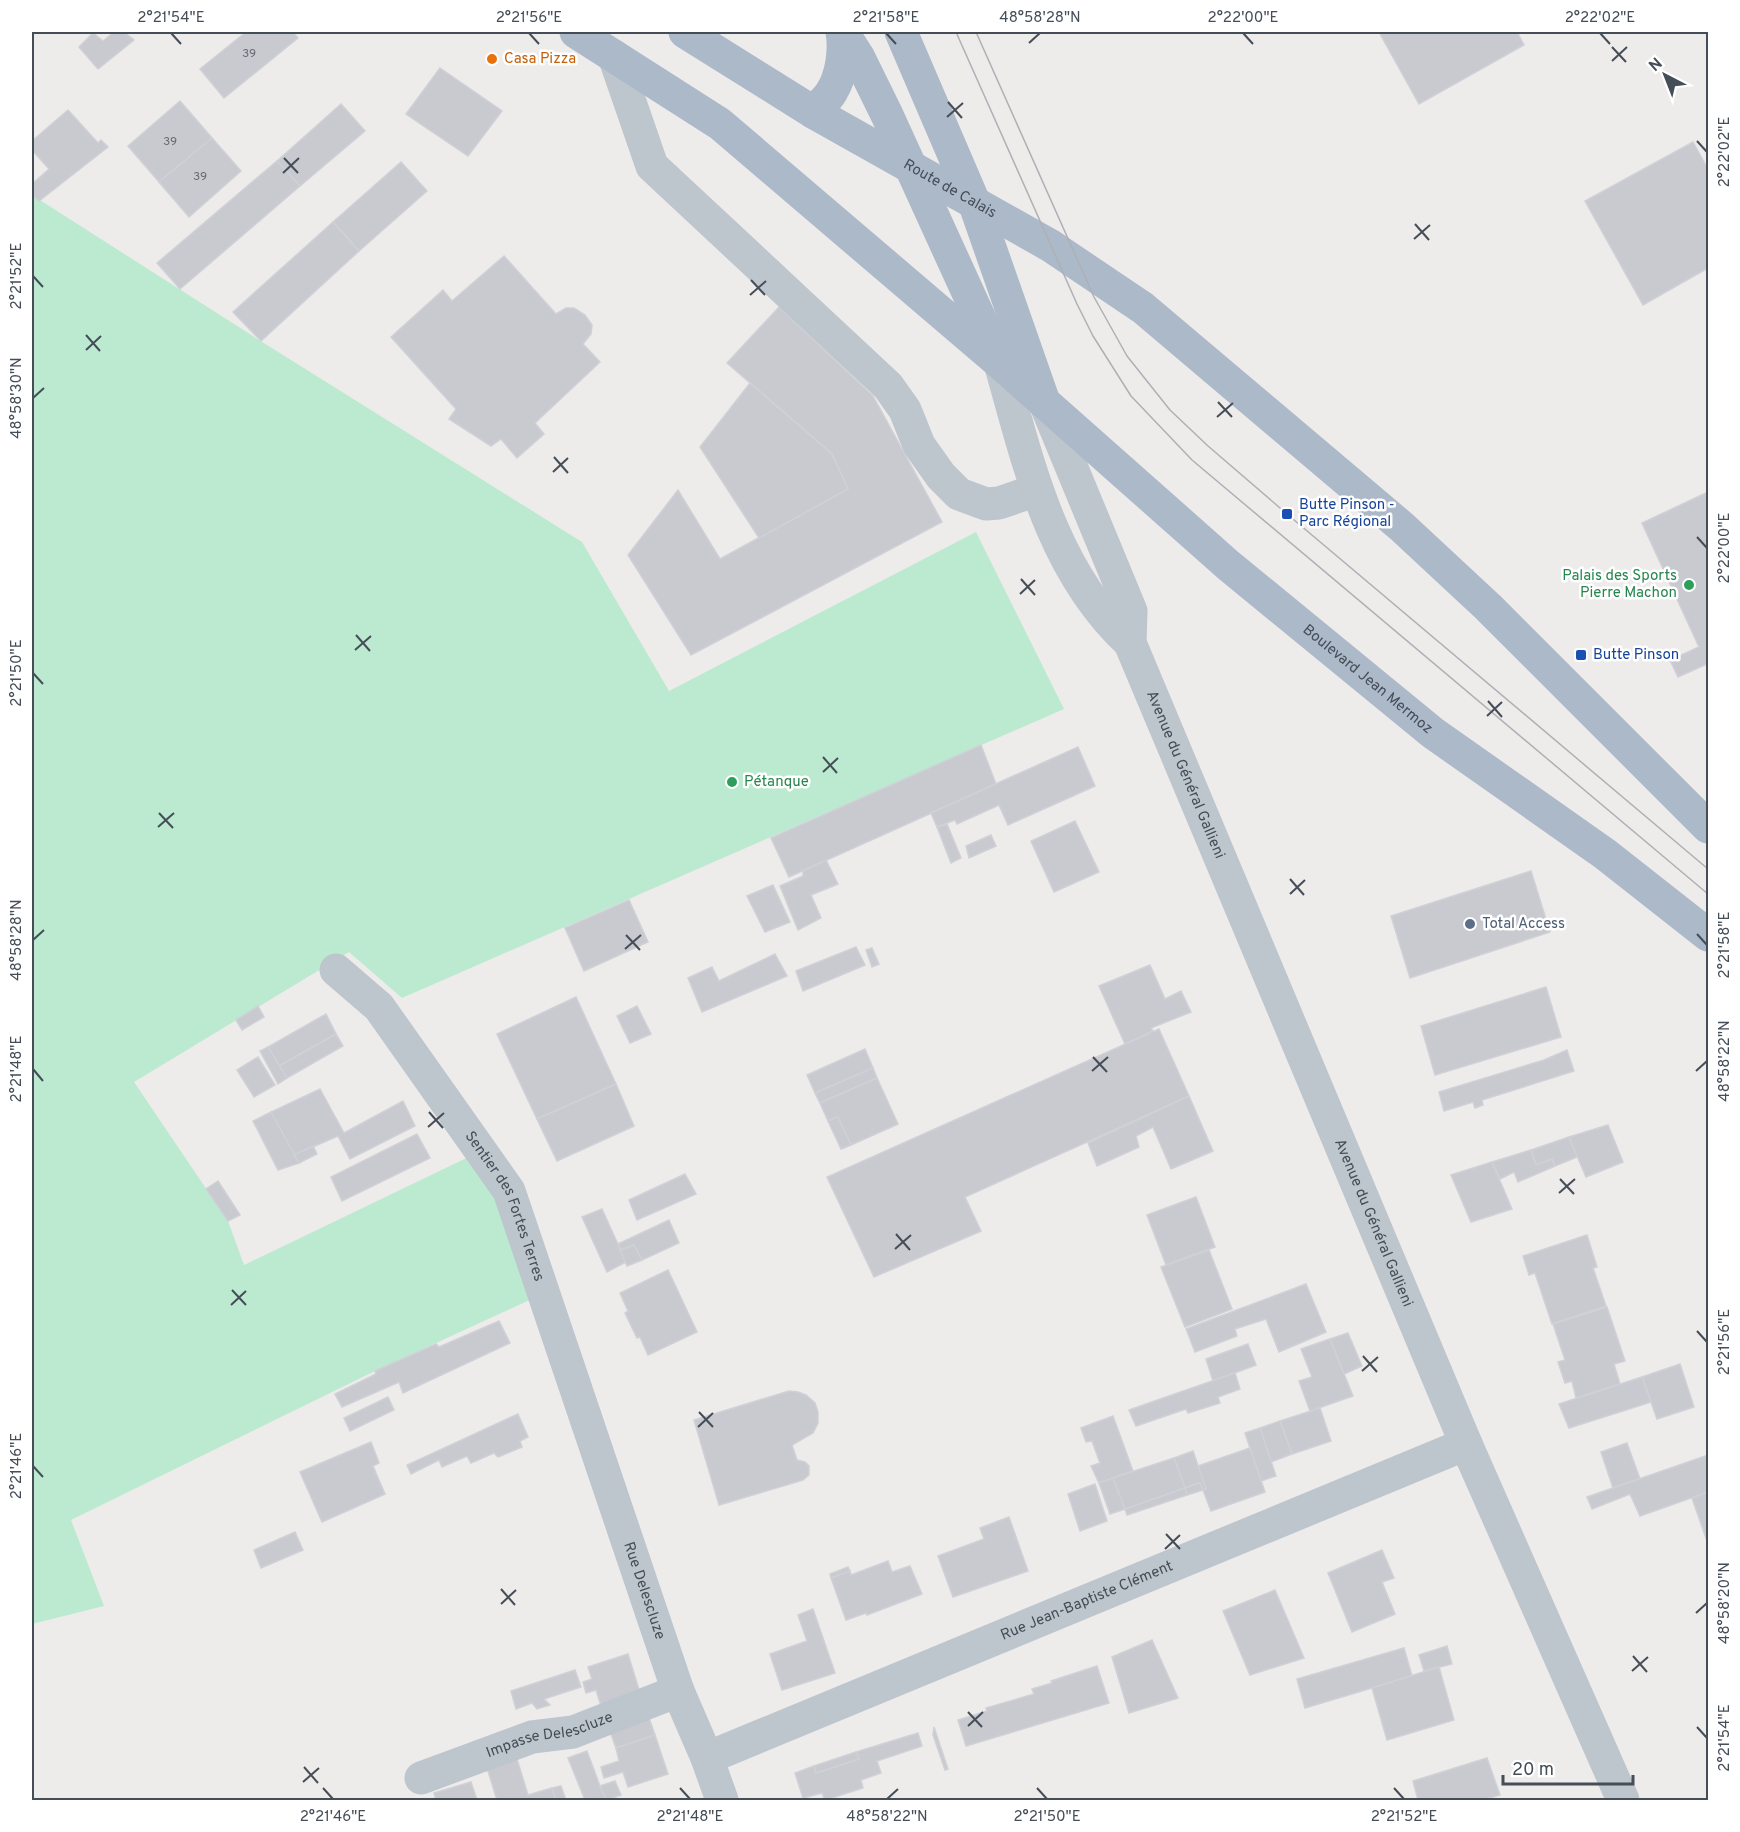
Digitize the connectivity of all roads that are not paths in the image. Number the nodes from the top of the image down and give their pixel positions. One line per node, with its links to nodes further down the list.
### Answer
1 (576, 32): 5 (main road)
2 (685, 32): 6 (main road, Route de Calais)
3 (843, 32): 6 (main road); 7 (main road)
4 (901, 32): 8 (main road)
5 (614, 56): 9 (main road); 11 (street)
6 (813, 112): 7 (main road, Route de Calais)
7 (912, 167): 8 (main road, Route de Calais); 9 (main road)
8 (974, 202): 10 (main road); 13 (main road, Route de Calais)
9 (1000, 363): 10 (main road); 11 (street, Avenue du Général Gallieni)
10 (1045, 403): 12 (street, Avenue du Général Gallieni); 14 (main road, Boulevard Jean Mermoz)
11 (1037, 490): 12 (street, Avenue du Général Gallieni)
12 (1130, 643): 17 (street, Avenue du Général Gallieni)
13 (1708, 827)
14 (1708, 935)
15 (336, 970): 16 (street, Sentier des Fortes Terres)
16 (572, 1378): 18 (street, Rue Delescluze)
17 (1466, 1444): 19 (street, Rue Jean-Baptiste Clément); 22 (street, Avenue du Général Gallieni)
18 (678, 1691): 19 (street, Rue Delescluze); 20 (street, Impasse Delescluze)
19 (707, 1758): 21 (street, Rue Delescluze)
20 (421, 1778)
21 (722, 1800)
22 (1623, 1800)

